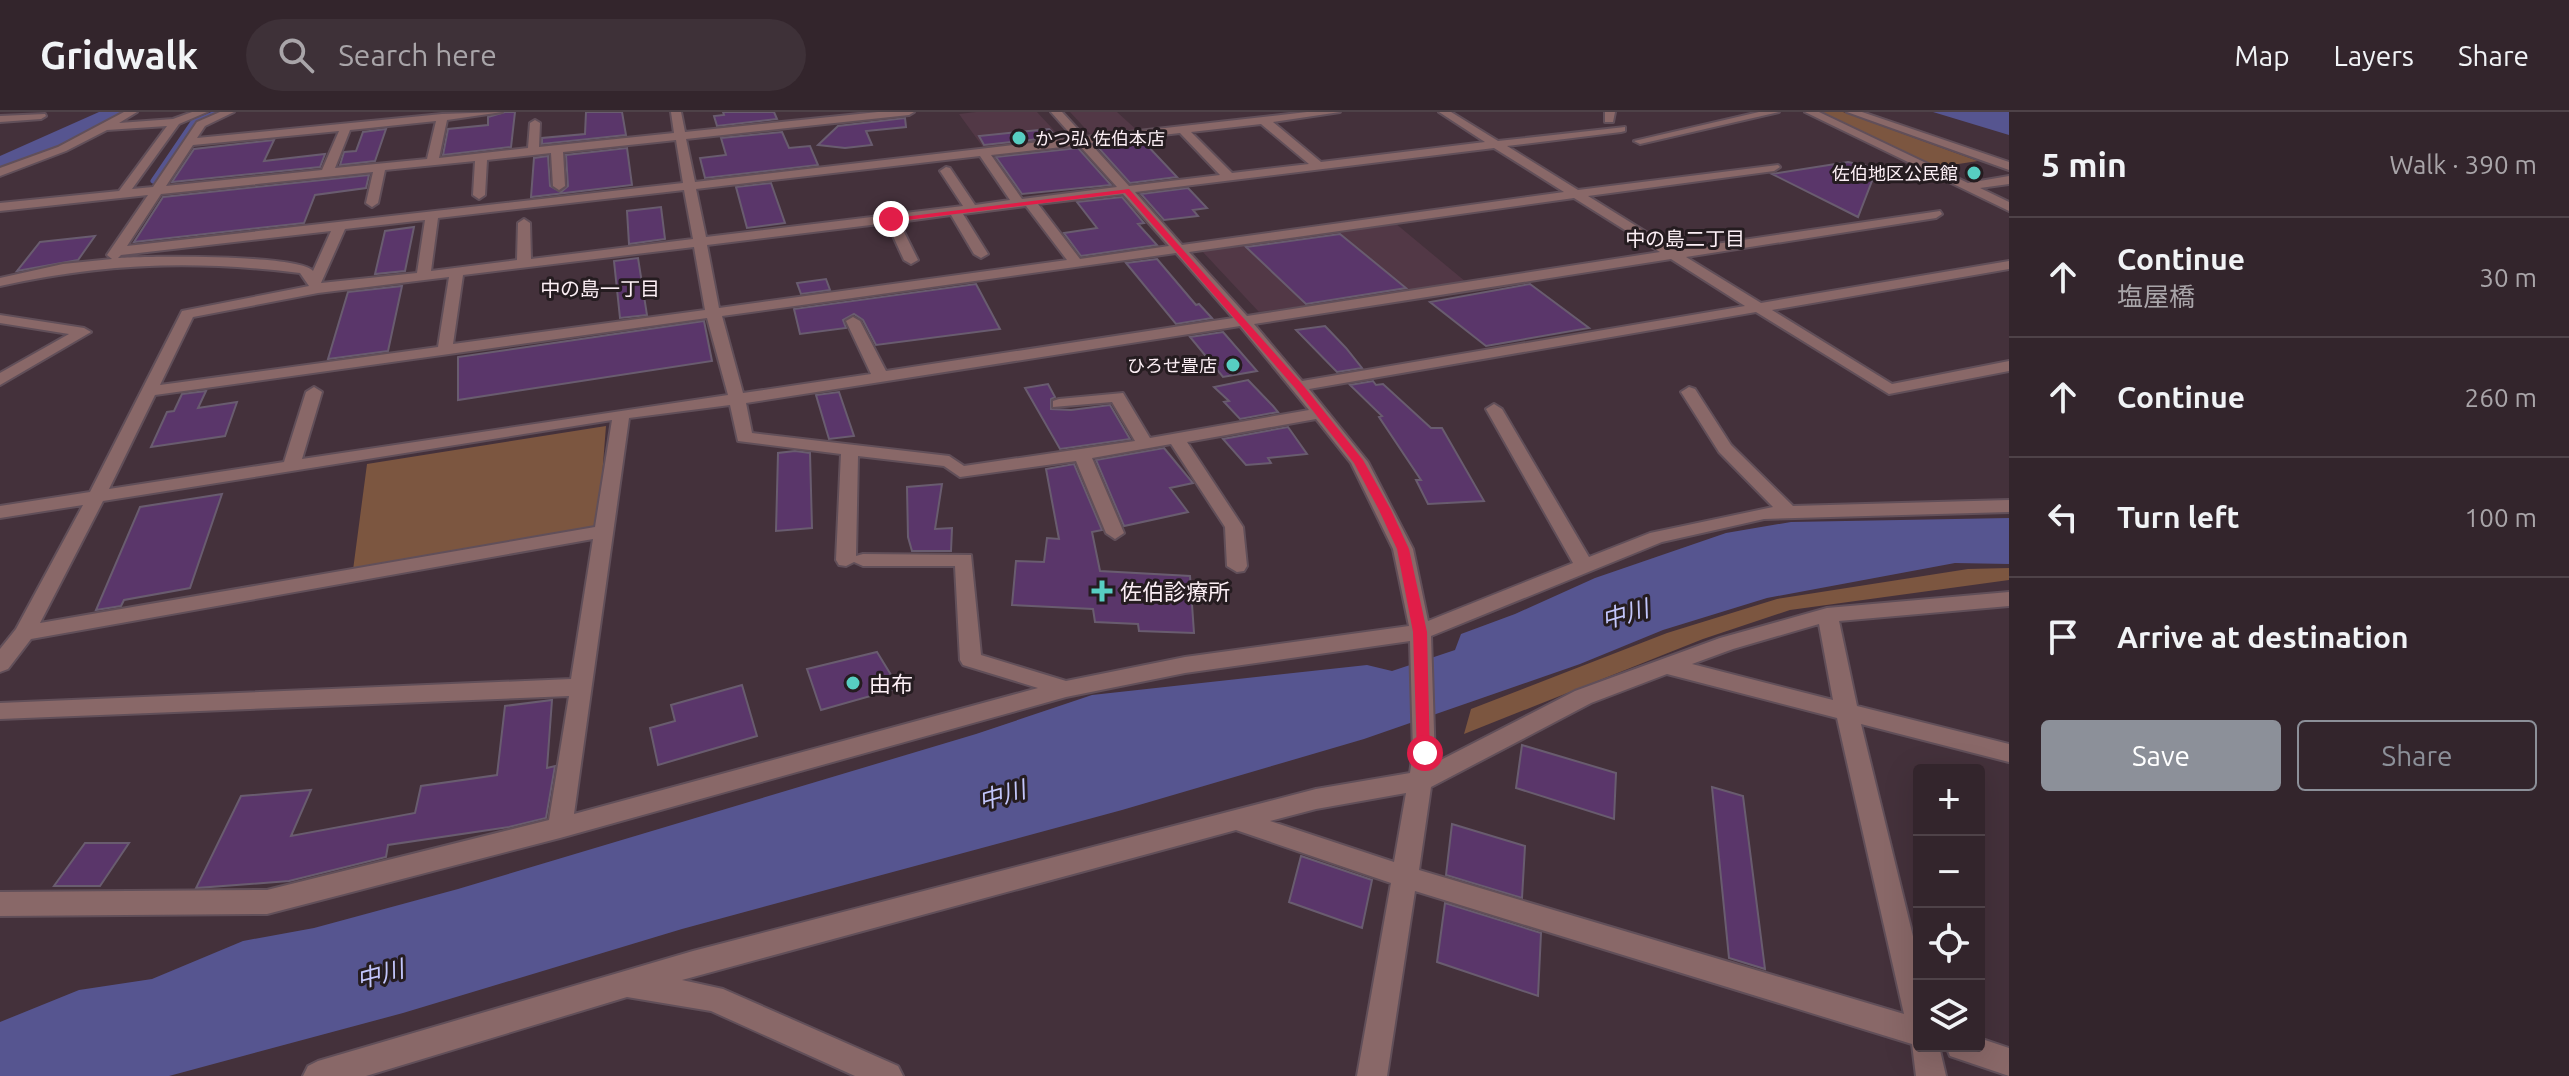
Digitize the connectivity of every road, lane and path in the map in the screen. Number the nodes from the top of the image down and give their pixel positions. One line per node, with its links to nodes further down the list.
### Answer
1 (105, 112): 35 (street)
2 (132, 112): 22 (street)
3 (202, 112): 19 (street)
4 (229, 112): 28 (street)
5 (497, 112): 16 (street)
6 (676, 112): 25 (street)
7 (909, 112): 15 (street)
8 (1056, 112): 26 (street)
9 (1335, 112): 18 (street)
10 (1444, 112): 29 (street)
11 (1774, 112): 27 (street)
12 (1810, 112): 42 (street)
13 (1852, 112): 34 (street)
14 (41, 116): 17 (street)
15 (824, 116): 25 (street)
16 (442, 117): 21 (street); 36 (street)
17 (0, 119)
18 (1263, 120): 23 (street); 38 (street)
19 (175, 122): 22 (street); 52 (street)
20 (535, 123): 31 (street)
21 (346, 127): 28 (street); 44 (street)
22 (106, 128): 43 (street)
23 (1182, 129): 26 (street); 45 (street)
24 (1621, 129): 29 (street)
25 (681, 136): 30 (street); 48 (street)
26 (1082, 141): 32 (street); 51 (street)
27 (1640, 141)
28 (190, 142): 50 (street)
29 (1496, 145): 38 (street); 54 (street)
30 (557, 149): 31 (street); 47 (street)
31 (533, 152): 33 (street)
32 (983, 152): 48 (street); 56 (street)
33 (481, 157): 36 (street); 53 (street)
34 (1992, 160): 37 (street); 42 (street)
35 (0, 161)
36 (432, 162): 40 (street)
37 (2009, 166)
38 (1320, 167): 45 (street)
39 (1774, 167): 54 (street)
40 (380, 168): 44 (street); 55 (street)
41 (946, 171): 59 (street)
42 (1930, 171): 49 (street)
43 (0, 172)
44 (327, 173): 50 (street)
45 (1230, 178): 51 (street)
46 (2009, 180): 49 (street)
47 (559, 186)
48 (690, 186): 62 (street); 66 (street)
49 (1966, 187): 58 (street)
50 (157, 191): 52 (street); 68 (street)
51 (1127, 191): 56 (street); 67 (street)
52 (123, 194): 57 (street)
53 (479, 195)
54 (1577, 195): 67 (street); 70 (street)
55 (372, 203)
56 (1025, 203): 59 (street); 74 (street)
57 (0, 207)
58 (2009, 207)
59 (972, 210): 60 (street)
60 (956, 212): 63 (street); 69 (street)
61 (1936, 214): 70 (street)
62 (432, 215): 65 (street); 77 (street)
63 (891, 219): 66 (street); 71 (street)
64 (524, 223): 73 (street)
65 (340, 226): 68 (street); 79 (street)
66 (700, 243): 73 (street); 81 (street)
67 (1180, 250): 74 (street); 84 (street)
68 (119, 251): 72 (street)
69 (981, 254)
70 (1673, 255): 80 (street); 84 (street)
71 (911, 260)
72 (106, 263): 78 (street); 79 (street)
73 (524, 264): 76 (street)
74 (1077, 264): 81 (street)
75 (2009, 265): 80 (street)
76 (457, 272): 77 (street); 85 (street)
77 (423, 276): 79 (street)
78 (0, 282)
79 (316, 286): 90 (street)
80 (1759, 309): 86 (street); 89 (street)
81 (713, 312): 85 (street); 93 (street)
82 (0, 319): 88 (street)
83 (853, 321): 87 (street)
84 (1244, 321): 87 (street); 89 (street)
85 (445, 349): 90 (street)
86 (2009, 366)
87 (881, 377): 93 (street)
88 (0, 380)
89 (1299, 386): 96 (street)
90 (149, 391): 103 (street)
91 (314, 392): 102 (street)
92 (1689, 392): 106 (street)
93 (737, 399): 97 (street); 100 (street)
94 (1059, 404): 99 (street)
95 (1494, 409): 109 (street)
96 (1320, 413): 98 (street); 114 (street)
97 (621, 414): 102 (street); 107 (street)
98 (1175, 437): 99 (street); 110 (street)
99 (1145, 443): 101 (street)
100 (850, 449): 101 (street); 118 (street)
101 (1082, 455): 108 (street)
102 (291, 467): 103 (street)
103 (96, 498): 105 (street); 113 (street)
104 (2009, 506): 106 (street)
105 (0, 512)
106 (1789, 513): 109 (street)
107 (604, 531): 113 (street); 117 (street)
108 (1115, 533)
109 (1584, 565): 114 (street)
110 (1237, 566)
111 (2009, 599): 112 (street)
112 (1827, 615): 116 (street); 120 (street)
113 (24, 633): 115 (street)
114 (1420, 639): 118 (street); 122 (street)
115 (0, 664)
116 (1667, 666): 120 (street); 122 (street)
117 (581, 687): 119 (street); 124 (street)
118 (1066, 689): 124 (street)
119 (0, 711)
120 (1847, 713): 121 (street); 128 (street)
121 (2009, 753)
122 (1421, 781): 123 (street); 125 (street)
123 (1236, 820): 125 (street); 127 (street)
124 (560, 828): 126 (street)
125 (1406, 877): 129 (street); 135 (street)
126 (0, 904)
127 (626, 985): 133 (street); 134 (street)
128 (1913, 994)
129 (1913, 1030)
130 (1926, 1052): 136 (street)
131 (1978, 1052): 132 (street)
132 (2009, 1062)
133 (318, 1076)
134 (888, 1076)
135 (1372, 1076)
136 (1931, 1076)

